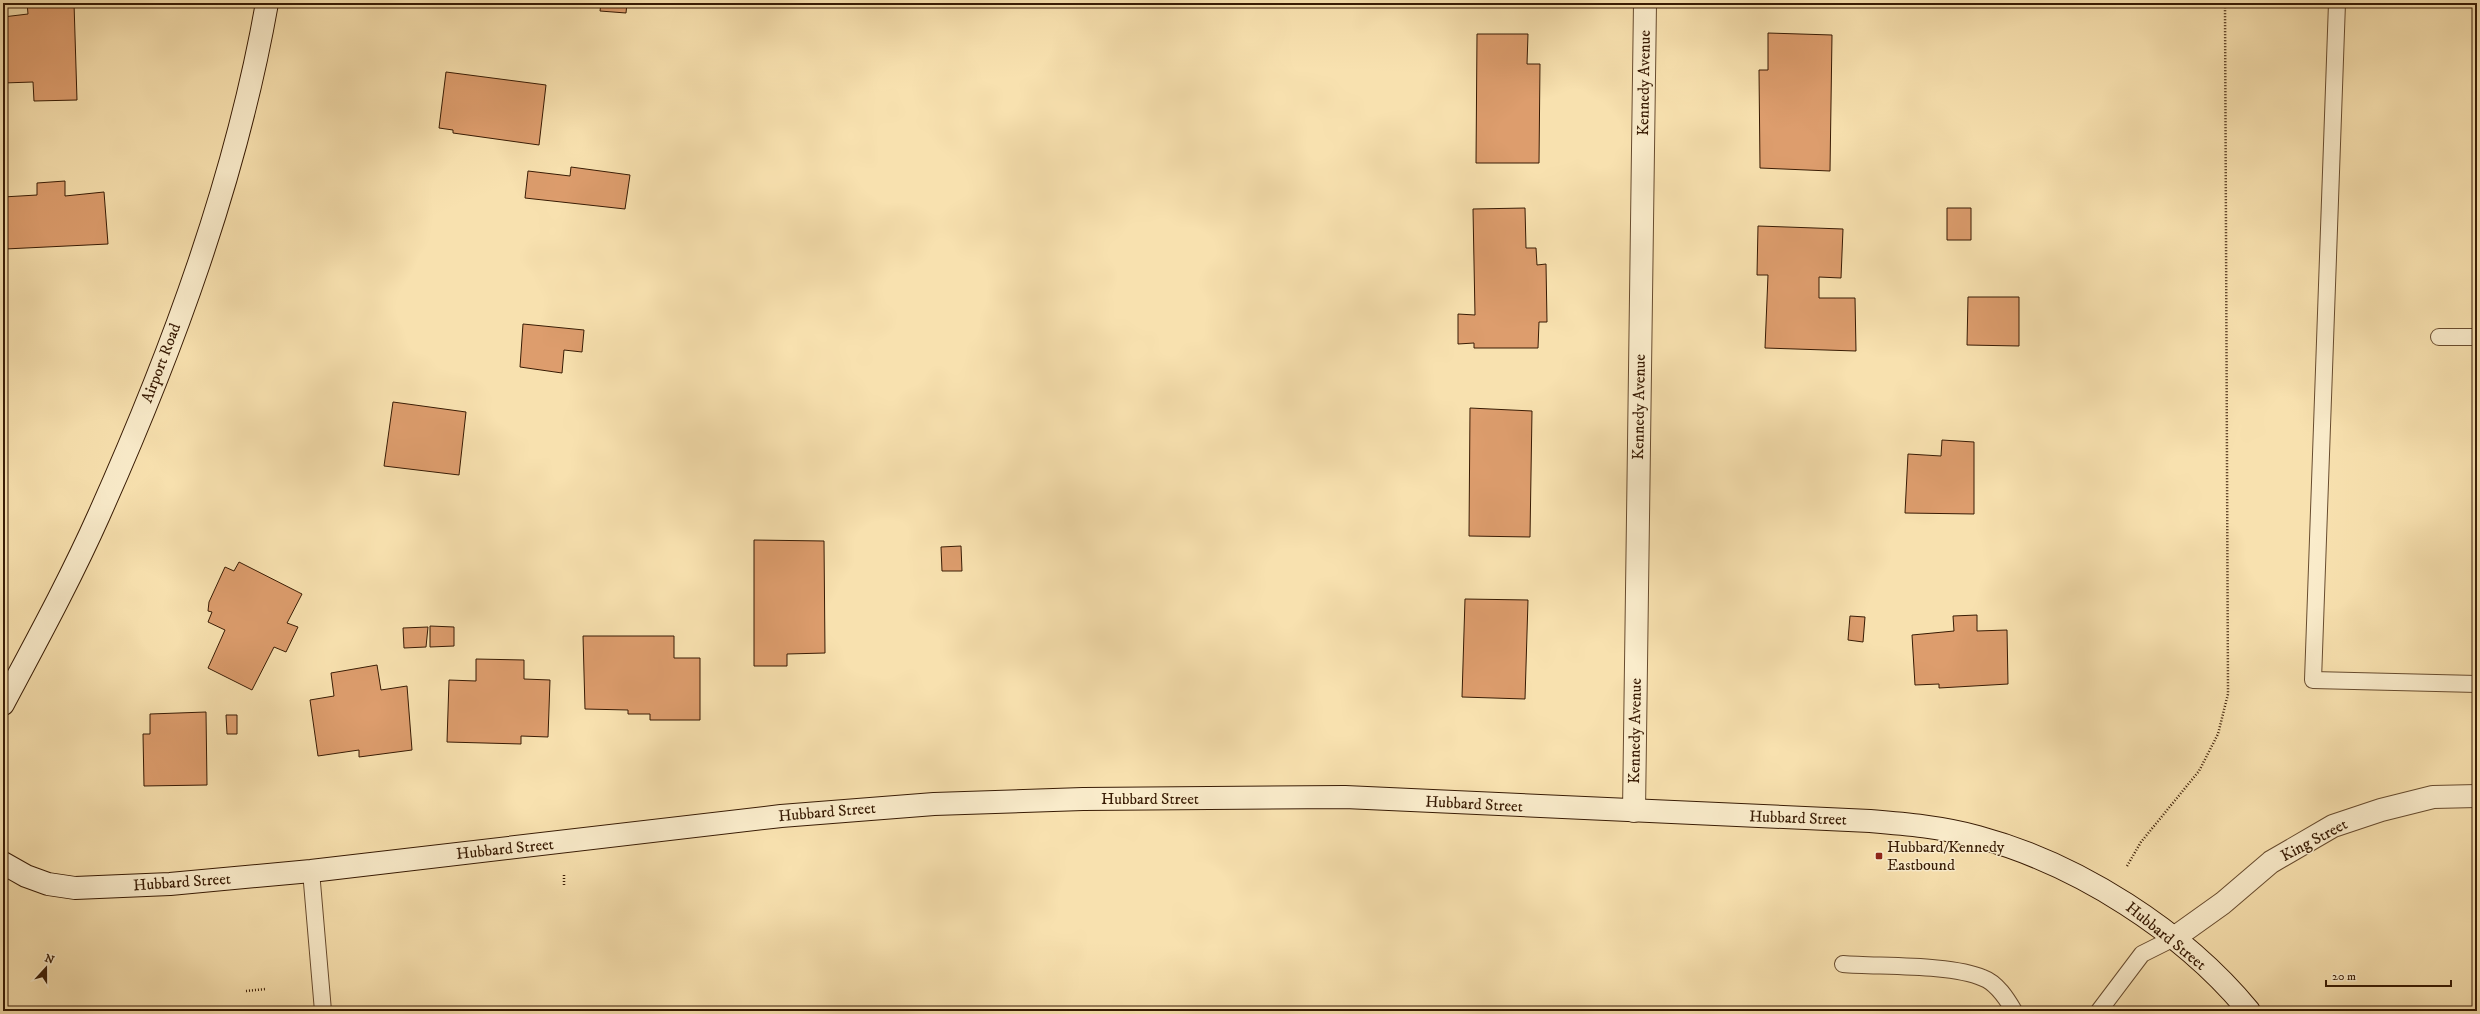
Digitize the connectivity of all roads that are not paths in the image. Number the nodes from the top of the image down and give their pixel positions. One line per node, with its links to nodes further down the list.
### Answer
1 (267, 3): 7 (street, Airport Road)
2 (1645, 3): 9 (street, Kennedy Avenue)
3 (2337, 3): 6 (lane)
4 (2439, 337): 5 (lane)
5 (2477, 337)
6 (2477, 684)
7 (3, 704)
8 (2477, 796): 12 (street, King Street)
9 (1634, 811): 11 (street, Hubbard Street); 12 (street, Hubbard Street)
10 (3, 863): 11 (street, Hubbard Street)
11 (311, 871): 14 (lane)
12 (2174, 938): 16 (lane); 17 (street, Hubbard Street)
13 (1843, 964): 15 (lane)
14 (323, 1011)
15 (2014, 1011)
16 (2099, 1011)
17 (2249, 1011)

